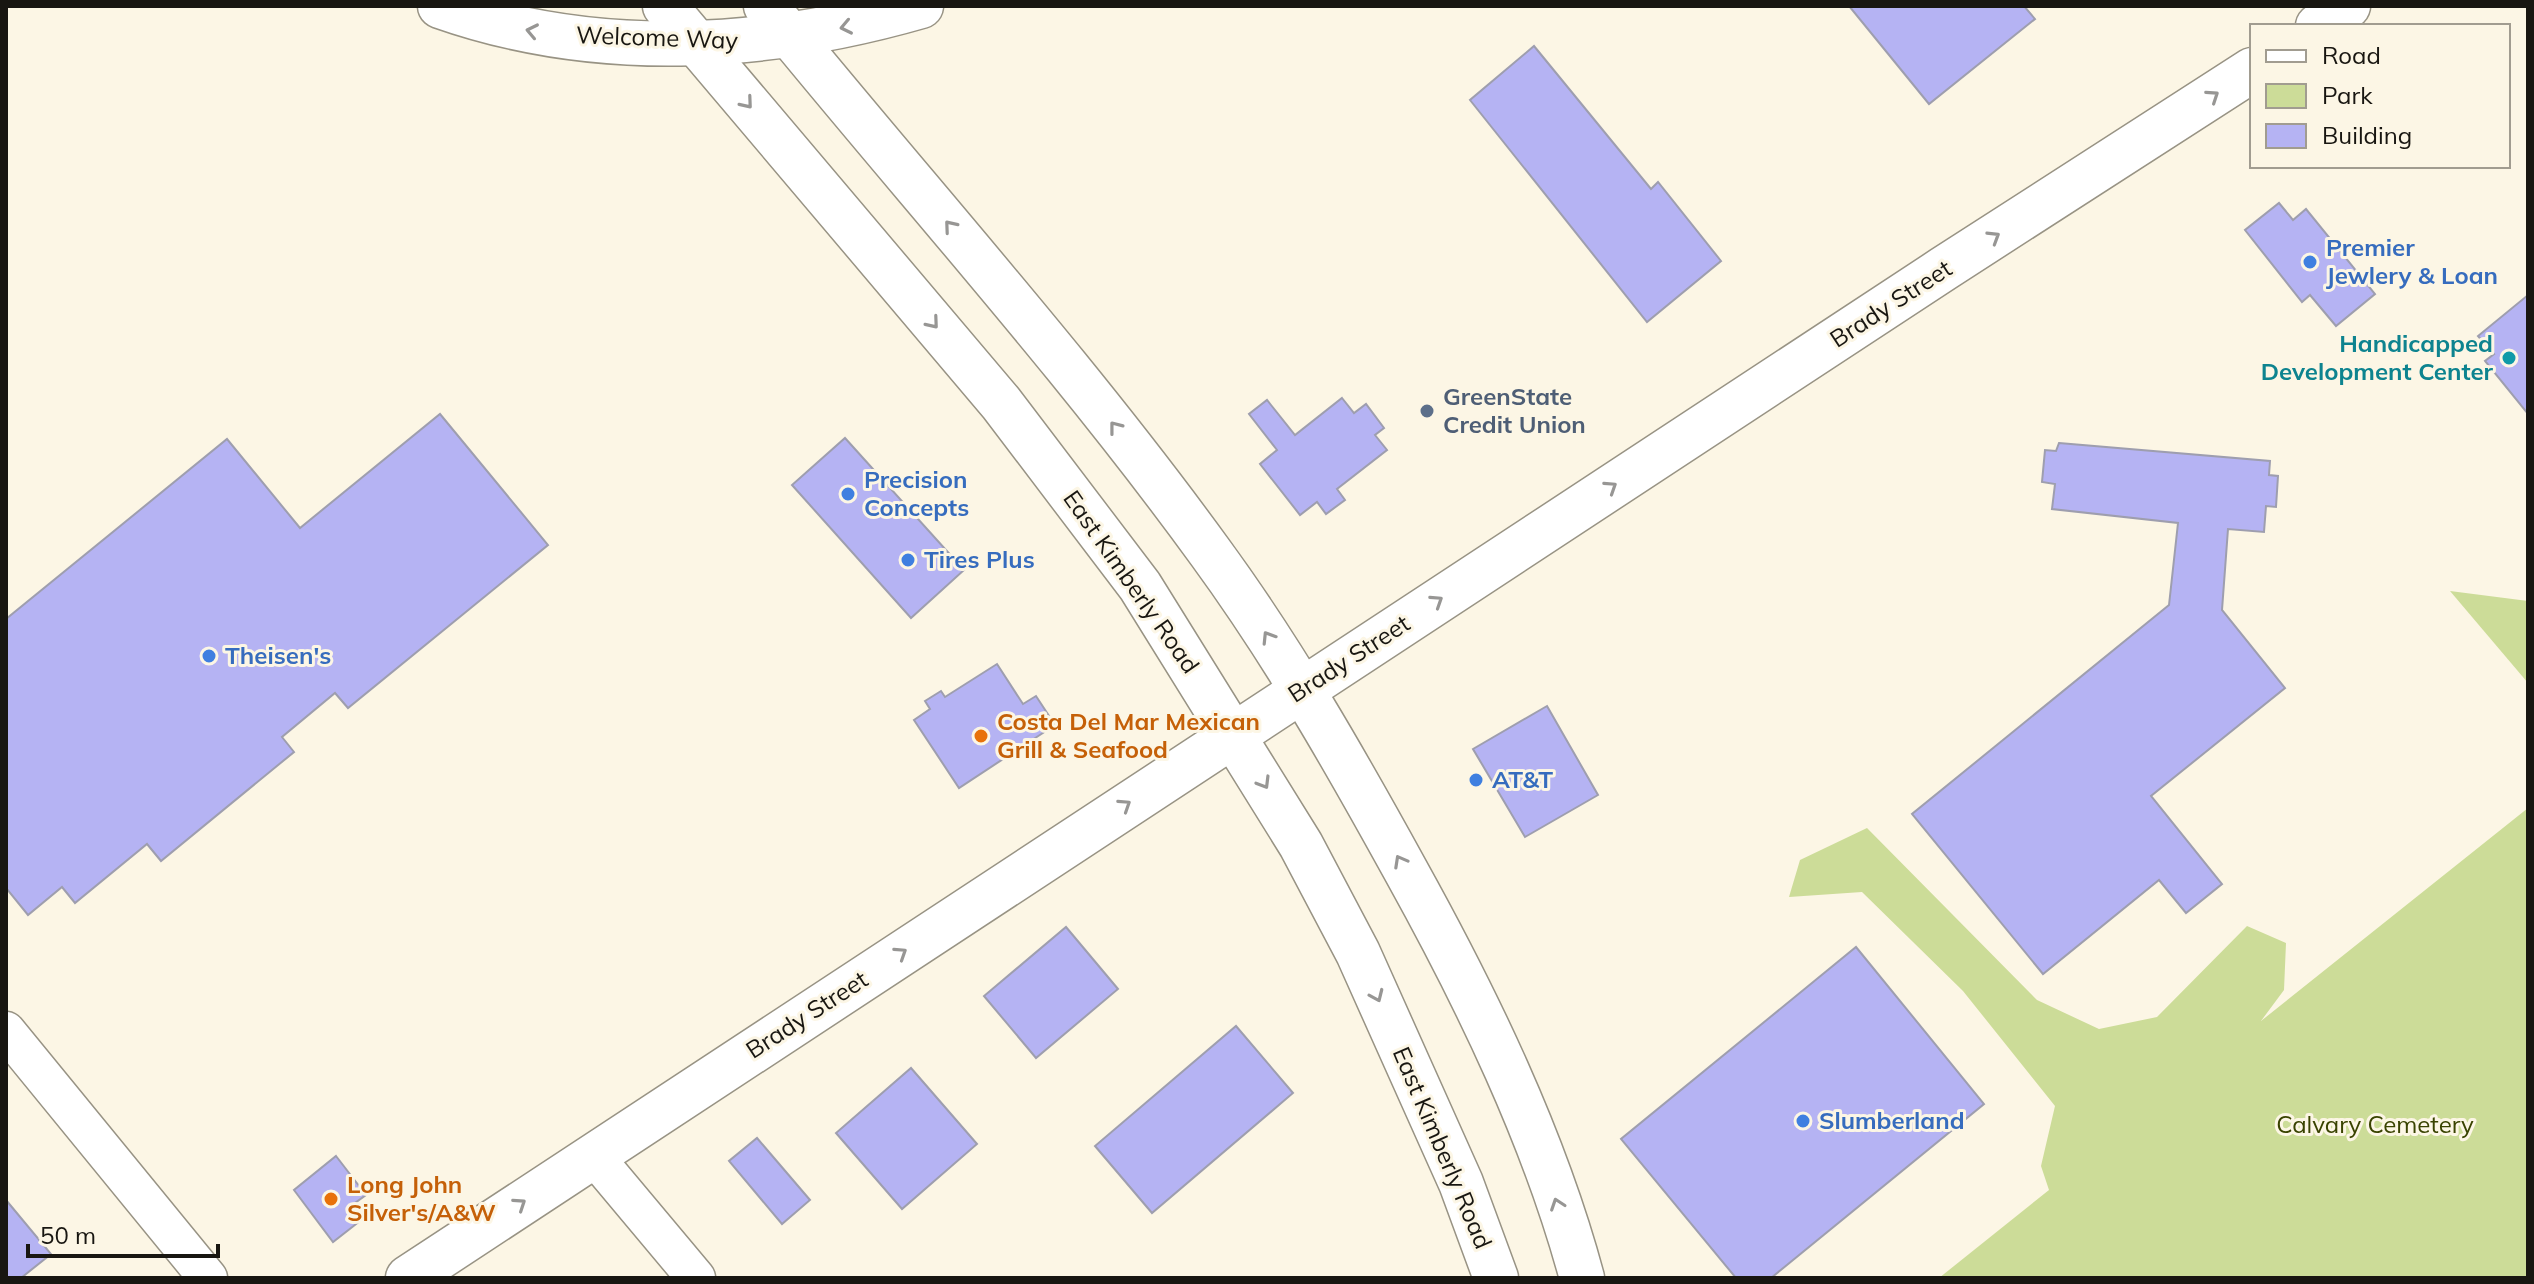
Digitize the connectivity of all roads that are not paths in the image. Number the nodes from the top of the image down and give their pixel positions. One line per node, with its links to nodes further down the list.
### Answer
1 (440, 6): 7 (main road, Welcome Way, one-way to 1)
2 (665, 6): 7 (main road, East Kimberly Road)
3 (921, 6): 5 (main road, Welcome Way, one-way to 5)
4 (2348, 6): 6 (main road)
5 (778, 21): 7 (main road, Welcome Way); 9 (main road, one-way to 5)
6 (2321, 24)
7 (697, 43): 10 (main road, East Kimberly Road, one-way to 10)
8 (2250, 71): 9 (main road, Brady Street, one-way to 8)
9 (1302, 690): 10 (main road, Brady Street); 17 (main road, one-way to 9)
10 (1234, 734): 12 (main road, Brady Street, one-way to 10); 16 (main road, East Kimberly Road, one-way to 16)
11 (6, 1031): 13 (street)
12 (593, 1155): 14 (main road, Brady Street, one-way to 12); 15 (street)
13 (208, 1278)
14 (408, 1278)
15 (696, 1278)
16 (1496, 1278)
17 (1582, 1278)

